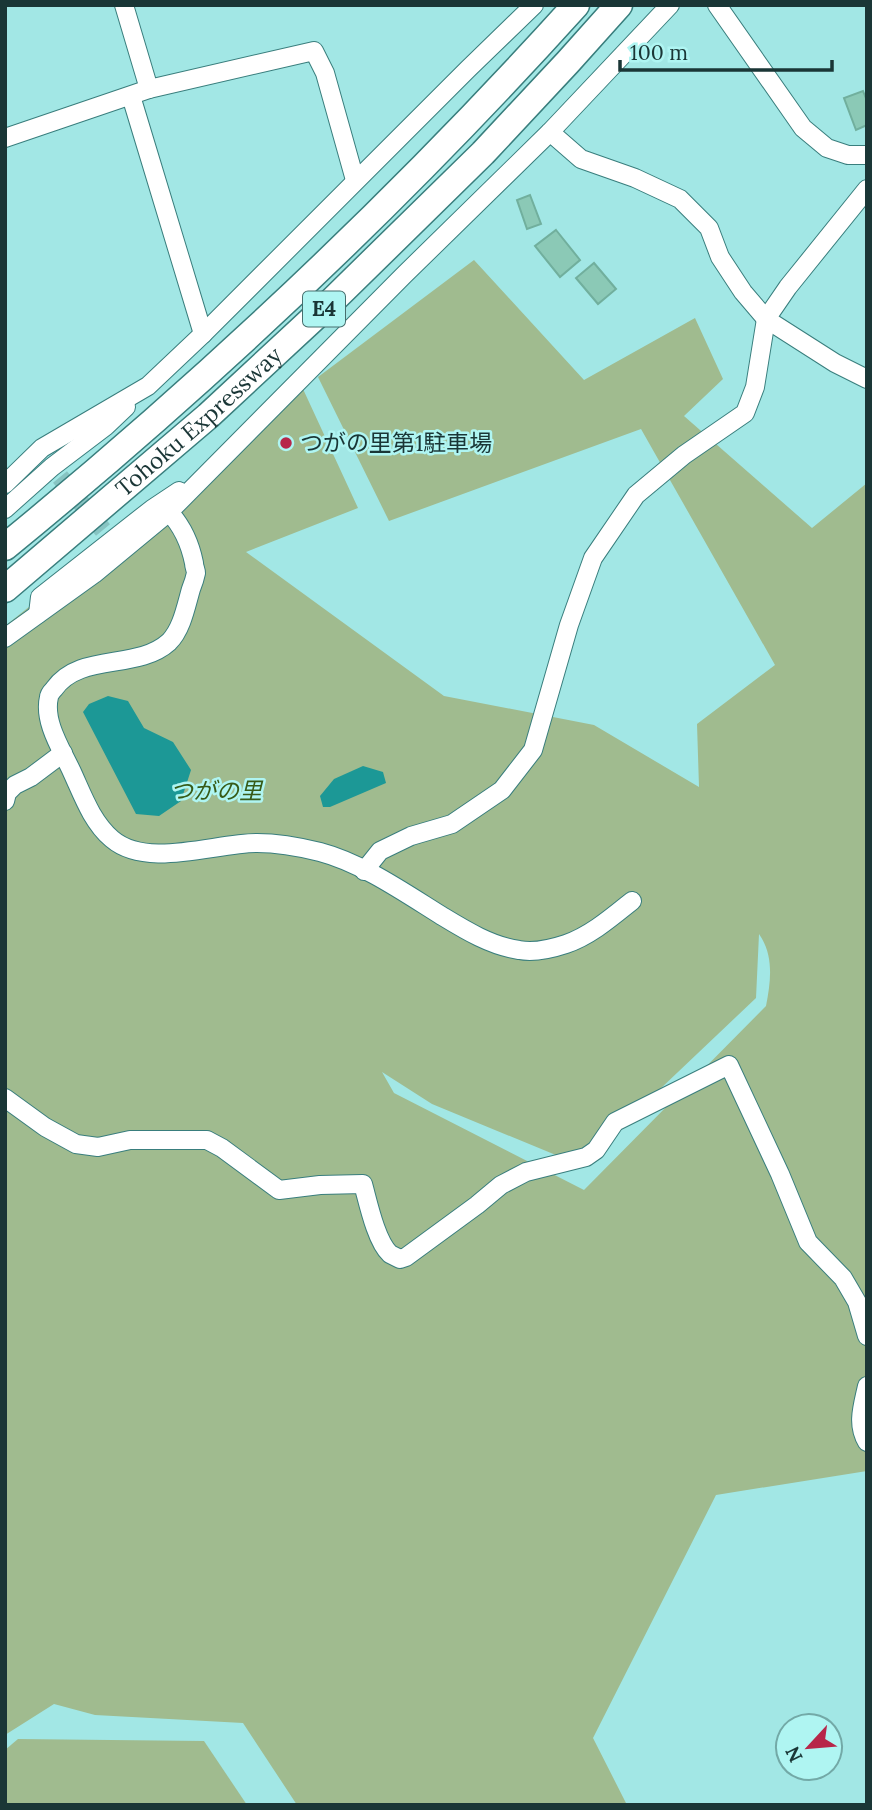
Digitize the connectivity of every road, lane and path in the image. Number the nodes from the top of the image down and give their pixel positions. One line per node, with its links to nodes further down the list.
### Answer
1 (124, 5): 7 (street)
2 (534, 5): 12 (street)
3 (576, 5): 22 (highway, Tohoku Expressway / E4)
4 (619, 5): 23 (highway, Tohoku Expressway / E4)
5 (670, 5): 9 (street)
6 (717, 5): 11 (street)
7 (149, 89): 8 (street); 12 (street)
8 (131, 96): 10 (street); 15 (street)
9 (550, 132): 14 (street); 18 (street)
10 (5, 138)
11 (867, 155)
12 (355, 180): 15 (street)
13 (867, 189): 14 (street)
14 (765, 318): 16 (street); 28 (street)
15 (203, 334): 17 (street)
16 (867, 379)
17 (148, 386): 19 (street); 20 (street)
18 (208, 471): 21 (street); 24 (street)
19 (5, 484)
20 (5, 509)
21 (169, 512): 24 (street); 26 (street)
22 (5, 547)
23 (5, 589)
24 (38, 614): 25 (street)
25 (5, 638)
26 (63, 753): 27 (street); 28 (street)
27 (5, 801)
28 (364, 871): 29 (street)
29 (632, 901)
30 (5, 1098): 31 (street)
31 (867, 1336)
32 (867, 1386): 33 (street)
33 (867, 1442)

